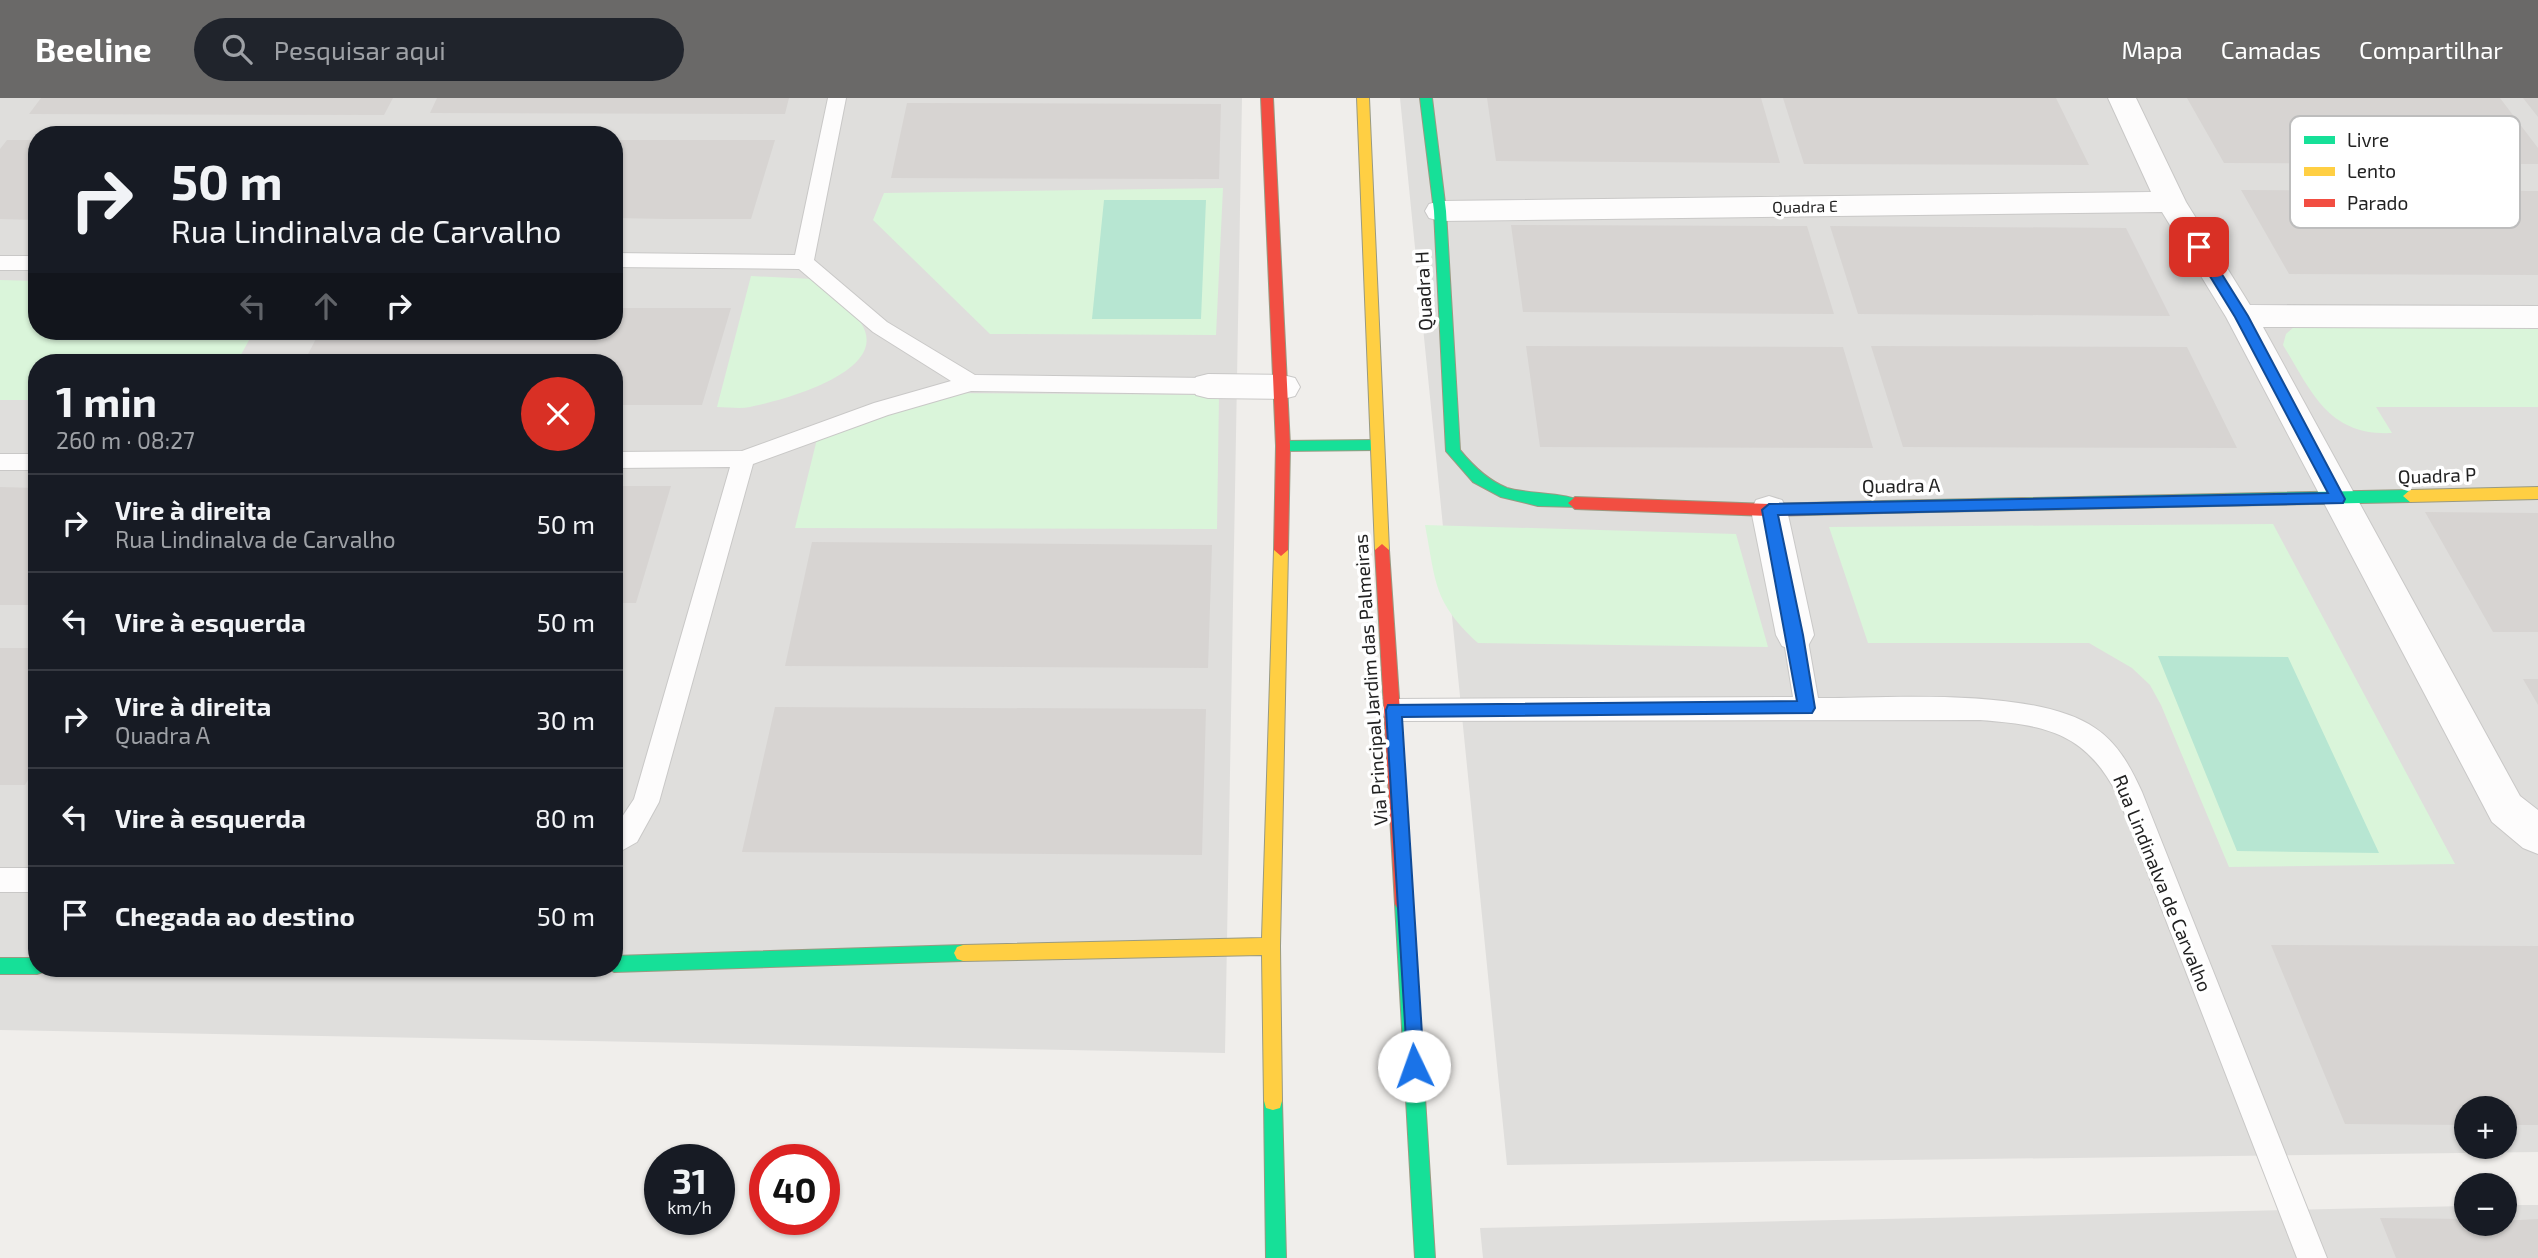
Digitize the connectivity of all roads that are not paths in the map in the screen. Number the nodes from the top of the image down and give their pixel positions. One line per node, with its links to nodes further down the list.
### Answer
1 (837, 98): 9 (lane)
2 (1267, 98): 16 (street)
3 (1363, 98): 17 (street, Via Principal Jardim das Palmeiras)
4 (1426, 98): 7 (street, Quadra H)
5 (2122, 98): 6 (street)
6 (2171, 201): 7 (street, Quadra E); 12 (street)
7 (1440, 211): 23 (street, Quadra H)
8 (623, 260): 9 (lane)
9 (804, 262): 14 (lane)
10 (0, 263): 11 (lane)
11 (28, 263)
12 (2241, 316): 13 (street); 25 (street)
13 (2538, 317)
14 (971, 383): 15 (lane); 19 (lane)
15 (1208, 386): 16 (street)
16 (1283, 387): 18 (street)
17 (1377, 445): 18 (street); 29 (street, Via Principal Jardim das Palmeiras)
18 (1283, 446): 34 (street)
19 (743, 459): 20 (lane); 31 (lane)
20 (623, 460)
21 (0, 462): 22 (lane)
22 (28, 462)
23 (1470, 478): 26 (street, Quadra A)
24 (2538, 493): 25 (street, Quadra P)
25 (2338, 499): 26 (street, Quadra A); 30 (street)
26 (1769, 510): 27 (street)
27 (1795, 635): 28 (lane)
28 (1807, 708): 29 (lane, Rua Lindinalva de Carvalho); 40 (lane, Rua Lindinalva de Carvalho)
29 (1394, 710): 39 (street, Via Principal Jardim das Palmeiras)
30 (2538, 835)
31 (623, 837)
32 (0, 880): 33 (lane)
33 (28, 880)
34 (1271, 946): 35 (street); 38 (street)
35 (623, 964)
36 (0, 966): 37 (street)
37 (28, 966)
38 (1276, 1258)
39 (1425, 1258)
40 (2312, 1258)

